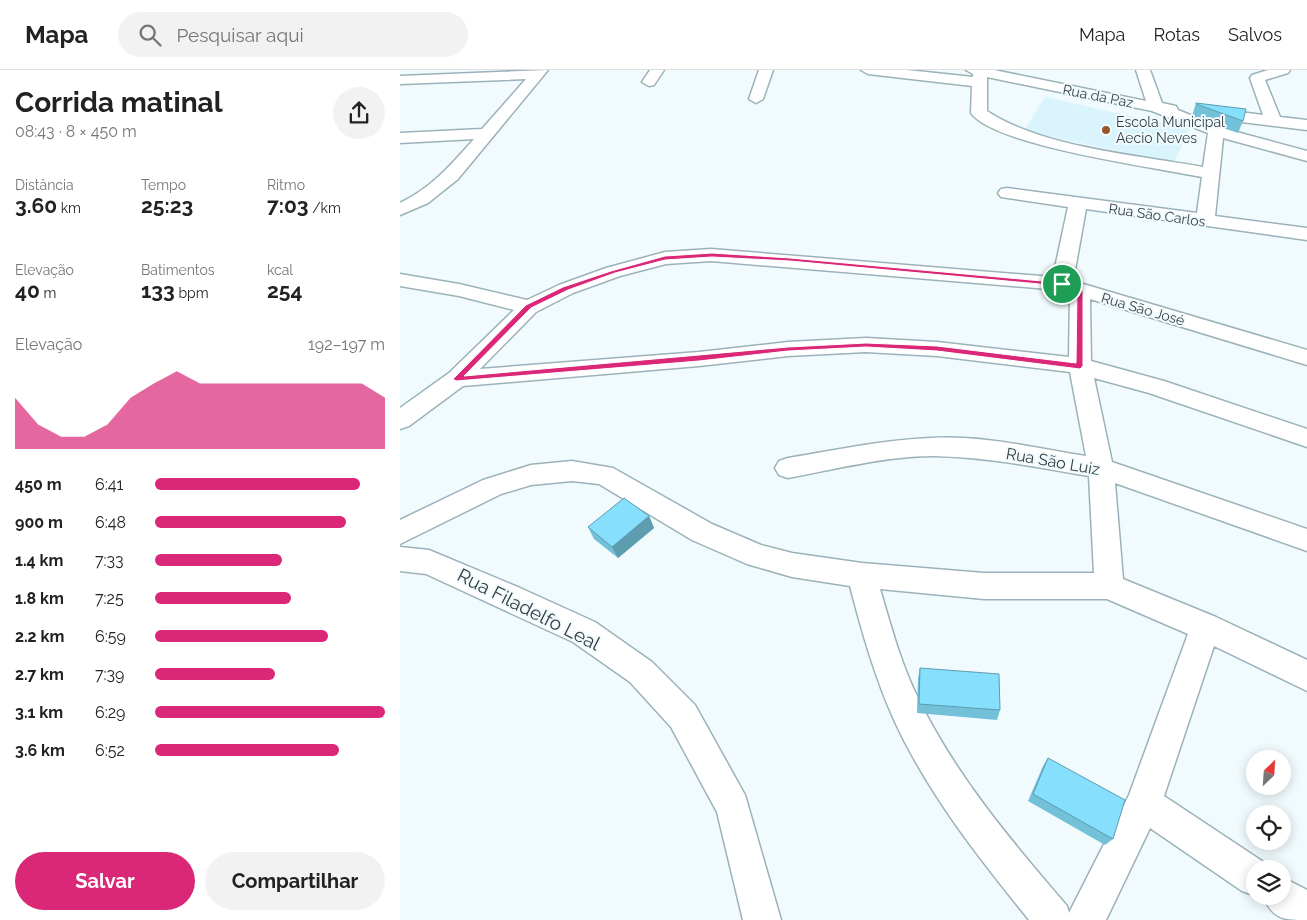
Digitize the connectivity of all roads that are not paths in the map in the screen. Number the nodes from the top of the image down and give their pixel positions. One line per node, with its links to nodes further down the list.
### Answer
1 (766, 70): 9 (street)
2 (868, 70): 6 (street, Rua da Paz)
3 (1143, 70): 10 (street)
4 (1283, 70): 7 (street)
5 (539, 72): 8 (street); 14 (street)
6 (978, 74): 10 (street, Rua da Paz); 17 (street)
7 (1254, 74): 11 (street)
8 (400, 80)
9 (756, 99)
10 (1156, 108): 11 (street); 13 (street, Rua da Paz)
11 (1273, 120): 12 (street)
12 (1307, 125)
13 (1216, 131): 16 (street, Rua da Paz); 17 (street)
14 (486, 134): 15 (street); 20 (street)
15 (400, 138)
16 (1307, 156)
17 (1210, 173): 21 (street)
18 (1007, 194): 19 (street, Rua São Carlos)
19 (1078, 203): 21 (street, Rua São Carlos); 24 (street)
20 (400, 210)
21 (1205, 221): 22 (street, Rua São Carlos)
22 (1307, 234)
23 (400, 280): 25 (street)
24 (1071, 288): 25 (street, Rua São José); 26 (street, Rua São José); 27 (street)
25 (529, 306): 28 (street, Rua São José)
26 (1307, 358)
27 (1080, 366): 28 (street); 30 (street); 32 (street)
28 (456, 379): 29 (street, Rua São José)
29 (400, 420)
30 (1307, 438)
31 (788, 468): 32 (street, Rua São Luiz)
32 (1101, 468): 34 (street, Rua São Luiz); 37 (street)
33 (400, 533): 36 (street)
34 (1307, 540)
35 (400, 559): 44 (street, Rua Filadelfo Leal)
36 (862, 575): 37 (street); 45 (street)
37 (1110, 586): 38 (street)
38 (1205, 626): 39 (street); 40 (street)
39 (1307, 676)
40 (1144, 803): 41 (street); 46 (street)
41 (1246, 872)
42 (1291, 902): 43 (street)
43 (1307, 913)
44 (762, 920)
45 (1052, 920)
46 (1086, 920)

